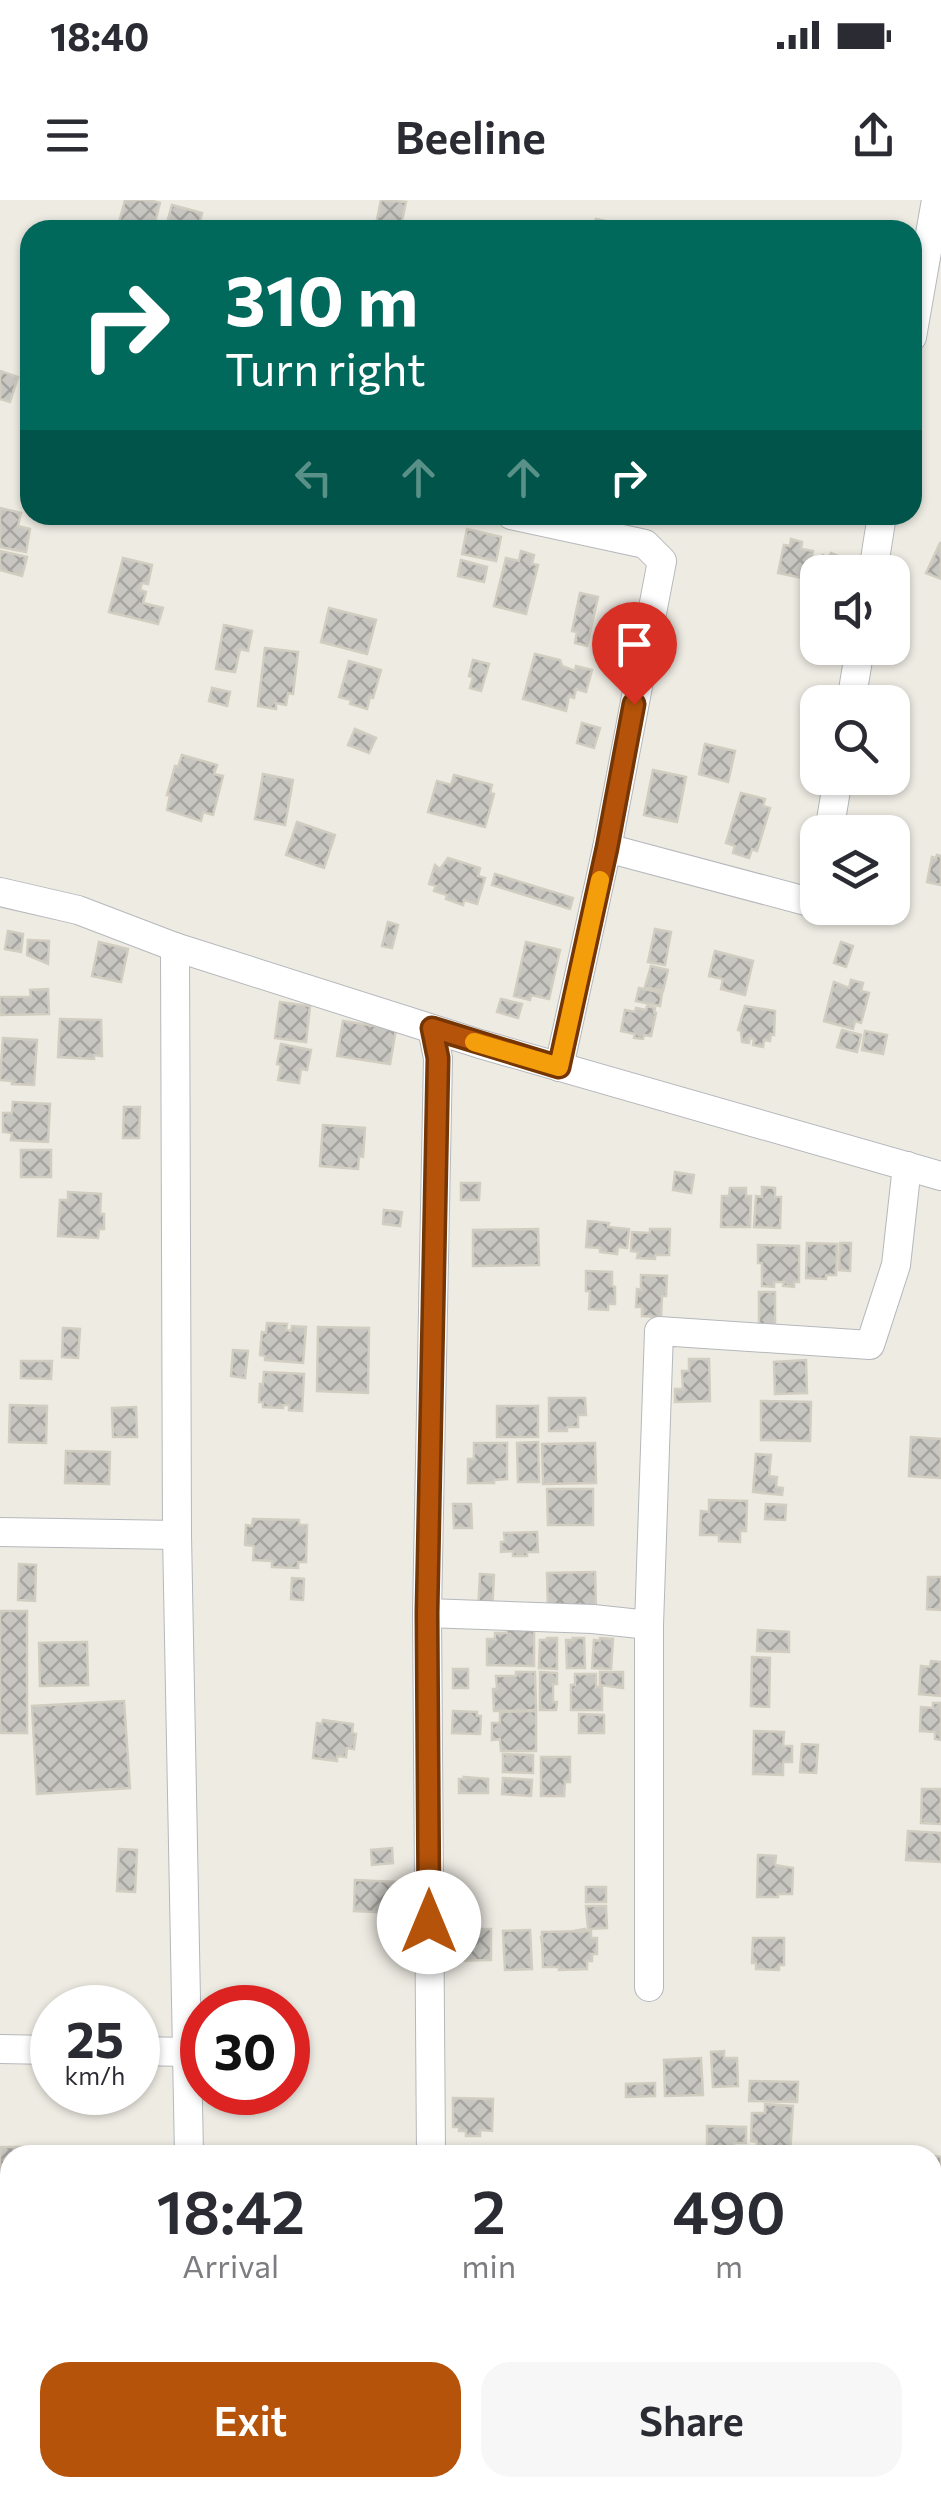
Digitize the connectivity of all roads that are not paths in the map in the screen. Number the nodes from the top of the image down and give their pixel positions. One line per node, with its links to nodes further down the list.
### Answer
1 (936, 200): 2 (street)
2 (922, 279)
3 (557, 525): 6 (street)
4 (880, 525): 5 (street)
5 (876, 555)
6 (607, 848): 8 (street); 11 (street)
7 (0, 892): 9 (street)
8 (800, 899)
9 (174, 947): 10 (street); 15 (street)
10 (432, 1028): 11 (street); 16 (street)
11 (559, 1067): 12 (street)
12 (906, 1166): 13 (street); 17 (street)
13 (941, 1176)
14 (0, 1532): 15 (street)
15 (177, 1535): 18 (street)
16 (427, 1613): 17 (street); 24 (street)
17 (650, 1625): 19 (street)
18 (185, 1985)
19 (650, 1987)
20 (0, 2049): 21 (street)
21 (30, 2050)
22 (187, 2115): 23 (street)
23 (188, 2145)
24 (430, 2145)

